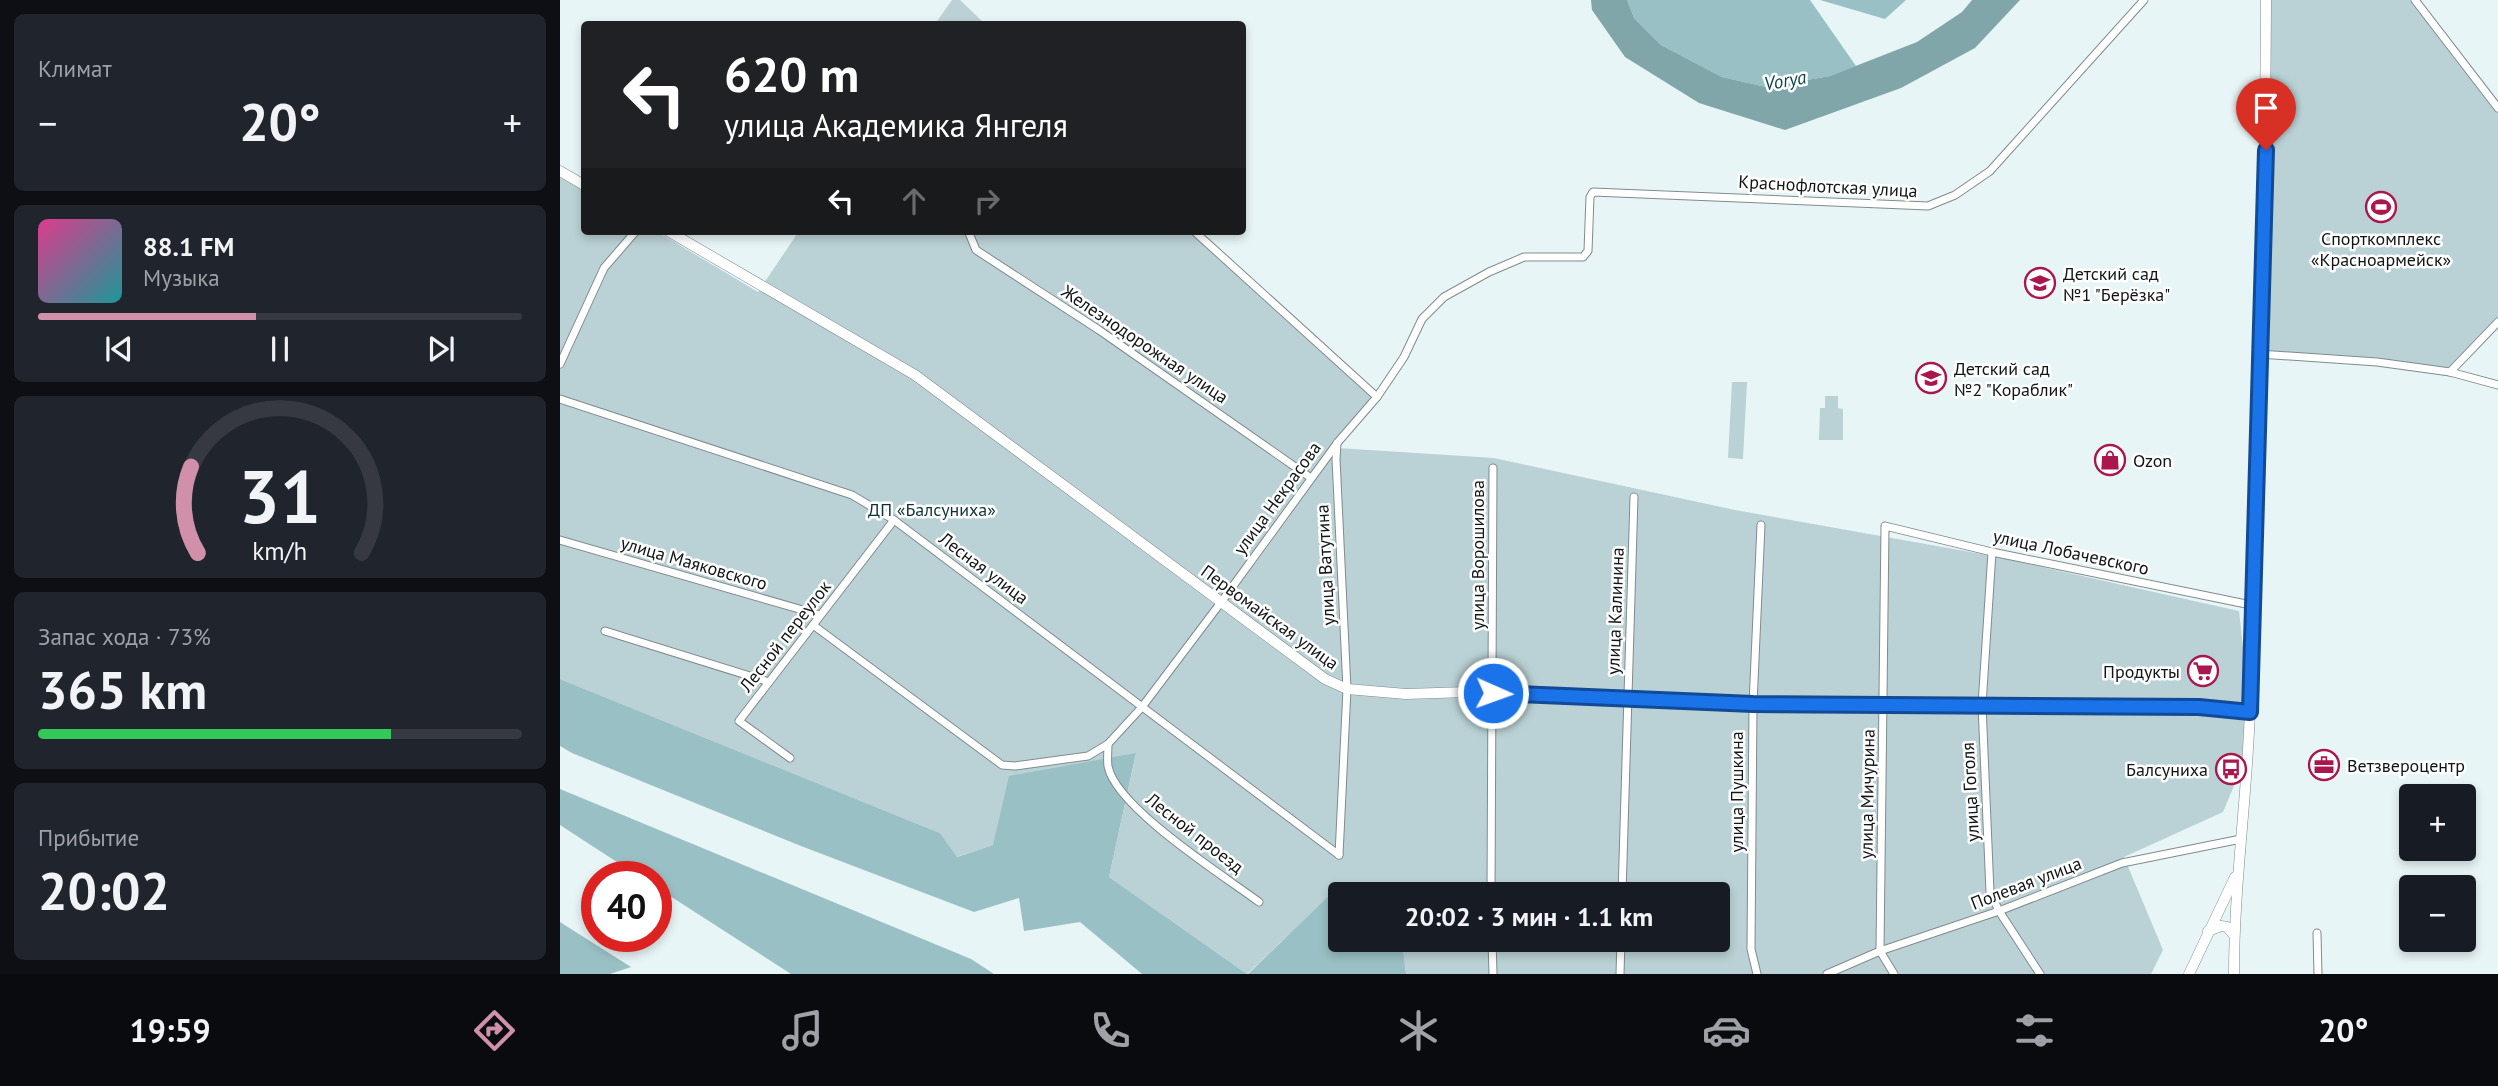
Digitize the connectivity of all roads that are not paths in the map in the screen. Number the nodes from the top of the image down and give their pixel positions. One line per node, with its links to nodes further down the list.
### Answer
1 (2144, 0): 7 (street, Краснофлотская улица)
2 (2266, 0): 13 (street)
3 (2415, 0): 4 (street)
4 (2498, 108)
5 (560, 171): 6 (street)
6 (581, 183)
7 (1593, 192): 17 (street, улица Некрасова)
8 (633, 235): 14 (street)
9 (675, 235): 28 (street, Первомайская улица)
10 (970, 235): 21 (street, Железнодорожная улица)
11 (1198, 235): 17 (street)
12 (2498, 323): 15 (street)
13 (2259, 354): 15 (street); 29 (street)
14 (560, 364)
15 (2449, 372): 16 (street)
16 (2497, 384)
17 (1377, 397): 19 (street, улица Некрасова)
18 (560, 399): 23 (street, Лесная улица)
19 (1338, 442): 21 (street, улица Некрасова); 34 (street, улица Ватутина)
20 (1493, 468): 35 (street, улица Ворошилова)
21 (1311, 478): 28 (street, улица Некрасова)
22 (1634, 497): 36 (street, улица Калинина)
23 (894, 520): 30 (street, Лесной переулок); 40 (street, Лесная улица)
24 (1761, 525): 37 (street, улица Пушкина)
25 (1885, 526): 27 (street, улица Лобачевского); 38 (street, улица Мичурина)
26 (562, 543): 30 (street, улица Маяковского)
27 (1992, 552): 29 (street, улица Лобачевского); 39 (street, улица Гоголя)
28 (1222, 601): 34 (street, Первомайская улица); 40 (street, улица Некрасова)
29 (2251, 605): 41 (street)
30 (820, 615): 31 (street, Лесной переулок)
31 (813, 625): 33 (street, Лесной переулок); 42 (street)
32 (605, 631): 33 (street)
33 (769, 682): 43 (street, Лесной переулок)
34 (1347, 688): 35 (street, Первомайская улица); 45 (street, улица Ватутина)
35 (1493, 693): 36 (street, Первомайская улица); 47 (street, улица Ворошилова)
36 (1628, 697): 37 (street, Первомайская улица); 48 (street, улица Калинина)
37 (1753, 704): 38 (street, Первомайская улица); 59 (street, улица Пушкина)
38 (1884, 704): 39 (street, Первомайская улица); 54 (street, улица Мичурина)
39 (1982, 705): 41 (street, Первомайская улица); 50 (street, улица Гоголя)
40 (1142, 707): 42 (street, улица Некрасова); 45 (street, Лесная улица)
41 (2250, 712): 44 (street)
42 (1108, 744): 49 (street, Лесной проезд)
43 (790, 758)
44 (2241, 839): 46 (street); 50 (street, Полевая улица)
45 (1339, 855)
46 (2237, 873): 51 (street); 53 (street)
47 (1491, 882)
48 (1622, 882)
49 (1259, 902)
50 (1999, 911): 54 (street, Полевая улица); 62 (street, улица Гоголя)
51 (2208, 932): 53 (street); 63 (street)
52 (2317, 933): 65 (street)
53 (2234, 935): 64 (street)
54 (1880, 951): 60 (street, Полевая улица); 61 (street)
55 (1492, 952): 57 (street)
56 (1621, 952): 58 (street)
57 (1493, 974)
58 (1620, 974)
59 (1757, 974)
60 (1827, 974)
61 (1894, 974)
62 (2040, 974)
63 (2189, 974)
64 (2234, 974)
65 (2318, 974)

